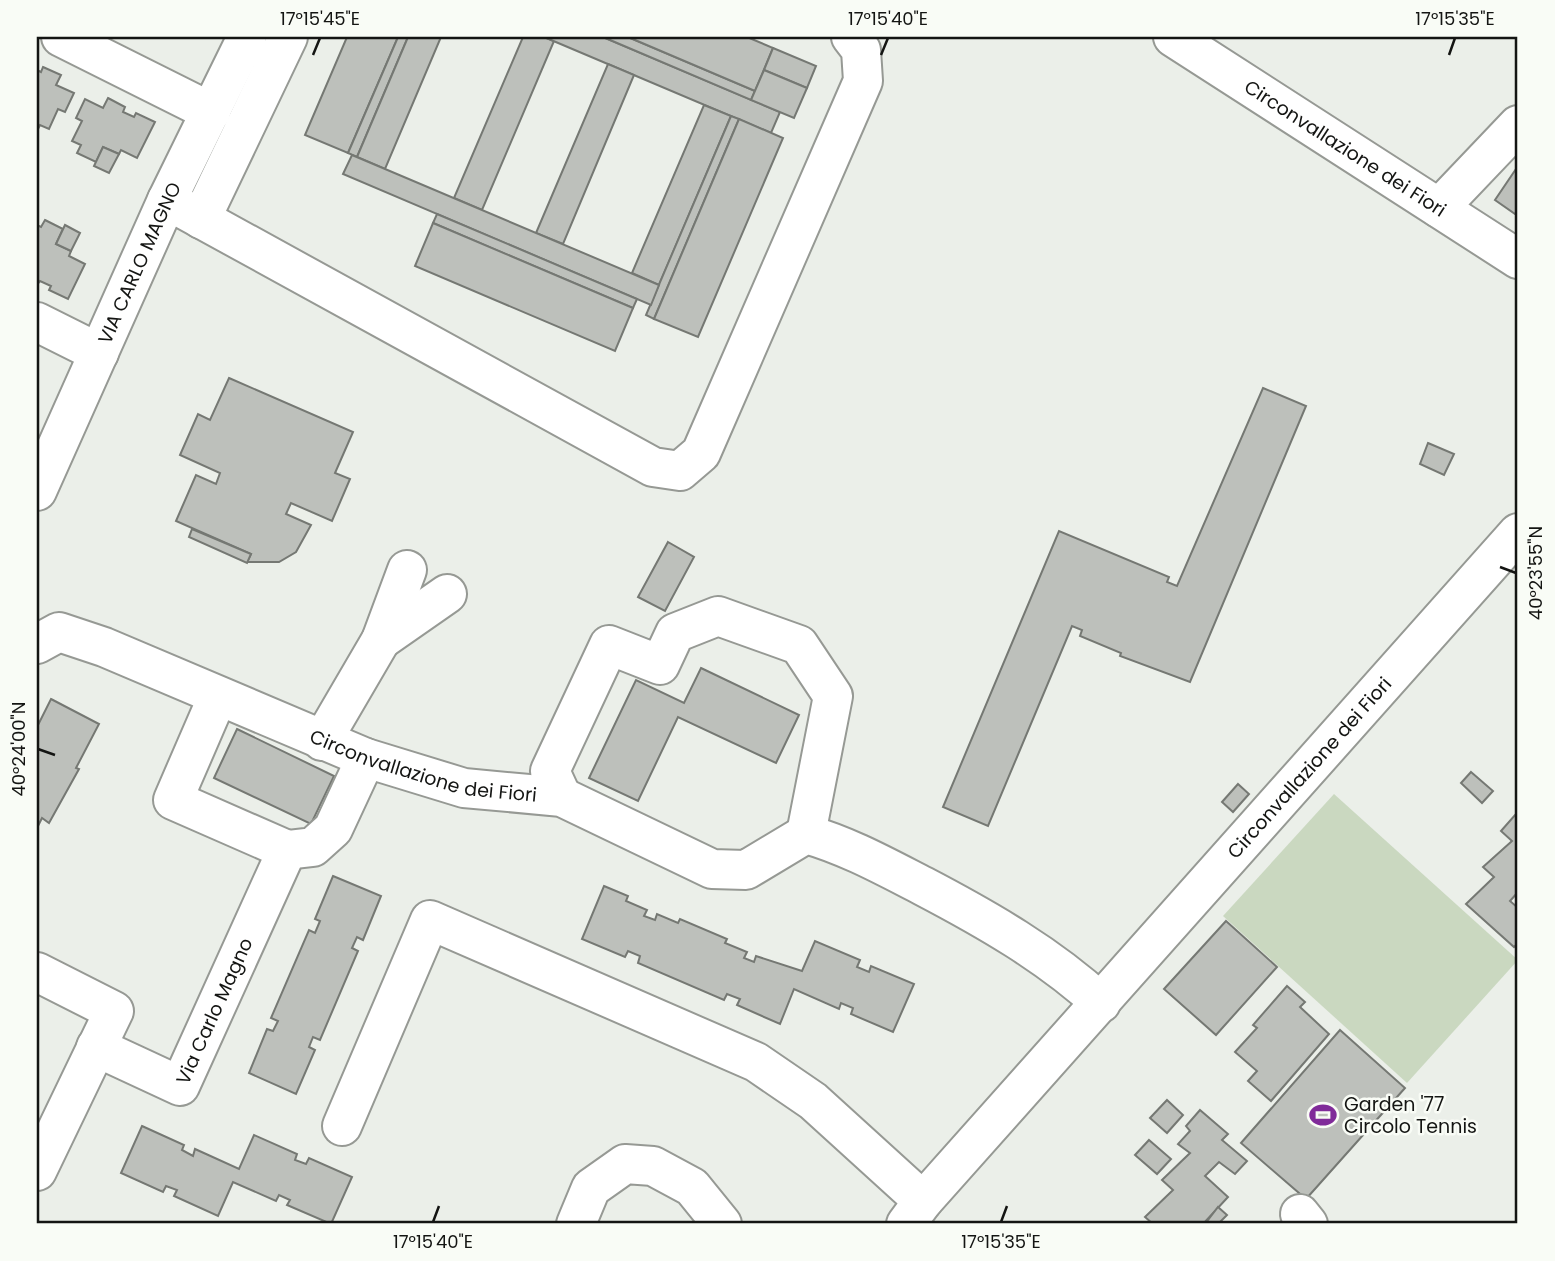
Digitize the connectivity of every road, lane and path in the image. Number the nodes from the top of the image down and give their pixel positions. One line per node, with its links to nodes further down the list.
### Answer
1 (61, 37): 6 (street)
2 (247, 37): 6 (street, VIA CARLO MAGNO)
3 (288, 37): 10 (street)
4 (851, 37): 10 (street)
5 (1173, 37): 9 (street, Circonvallazione dei Fiori)
6 (211, 112): 8 (street, VIA CARLO MAGNO)
7 (1510, 148): 9 (street)
8 (167, 200): 10 (street); 13 (street, VIA CARLO MAGNO)
9 (1439, 208): 11 (street, Circonvallazione dei Fiori)
10 (201, 219)
11 (1518, 259)
12 (37, 322): 13 (street)
13 (99, 353): 14 (street, VIA CARLO MAGNO)
14 (37, 491)
15 (1518, 533): 27 (street, Circonvallazione dei Fiori)
16 (407, 570): 18 (street)
17 (447, 594): 18 (street)
18 (381, 640): 21 (street)
19 (37, 644): 20 (street, Circonvallazione dei Fiori)
20 (218, 696): 21 (street, Circonvallazione dei Fiori); 25 (street)
21 (322, 741): 22 (street, Circonvallazione dei Fiori)
22 (366, 758): 23 (street, Circonvallazione dei Fiori); 25 (street)
23 (562, 797): 24 (street, Circonvallazione dei Fiori); 24 (street)
24 (806, 834): 27 (street)
25 (287, 850): 28 (street, Via Carlo Magno)
26 (37, 972): 28 (street)
27 (1101, 1003): 31 (street, Circonvallazione dei Fiori)
28 (96, 1047): 30 (street)
29 (342, 1126): 31 (street, Circonvallazione dei Fiori)
30 (37, 1171)
31 (915, 1212)
32 (576, 1224): 33 (street)
33 (722, 1224)

